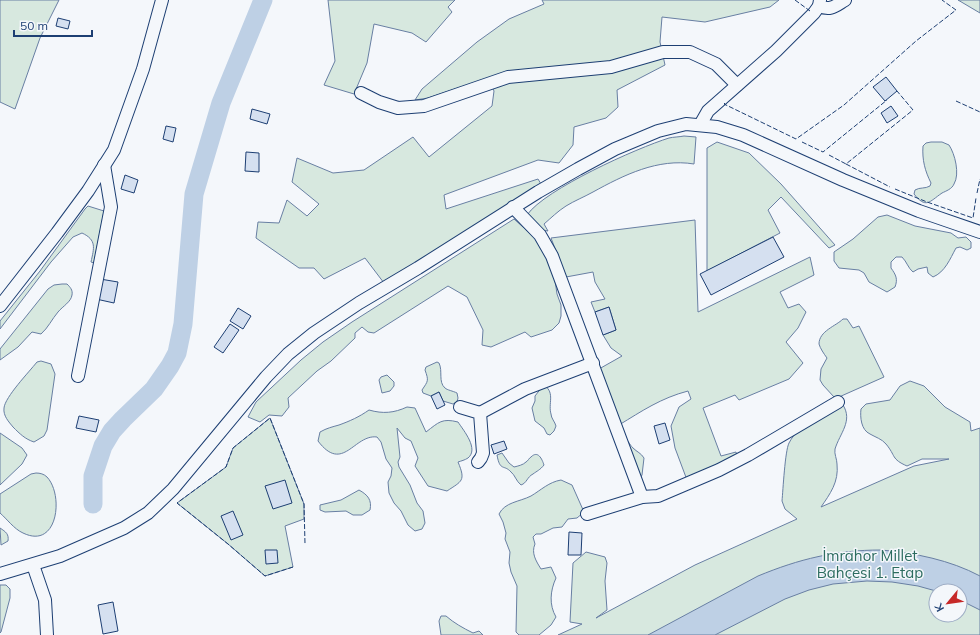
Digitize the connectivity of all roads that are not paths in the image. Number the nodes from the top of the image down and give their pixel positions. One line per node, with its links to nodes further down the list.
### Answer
1 (162, 0): 7 (street)
2 (845, 0): 3 (street)
3 (820, 3): 4 (street)
4 (738, 85): 5 (street); 6 (street)
5 (361, 93)
6 (700, 125): 8 (street); 9 (street)
7 (104, 165): 10 (street); 12 (street)
8 (513, 207): 11 (street); 19 (street)
9 (980, 232)
10 (0, 306)
11 (593, 364): 15 (street); 17 (street)
12 (78, 376)
13 (838, 402): 17 (street)
14 (460, 407): 15 (street)
15 (480, 413): 16 (street)
16 (478, 462)
17 (642, 497): 18 (street)
18 (587, 514)
19 (34, 564): 20 (street); 21 (street)
20 (0, 574)
21 (47, 635)

